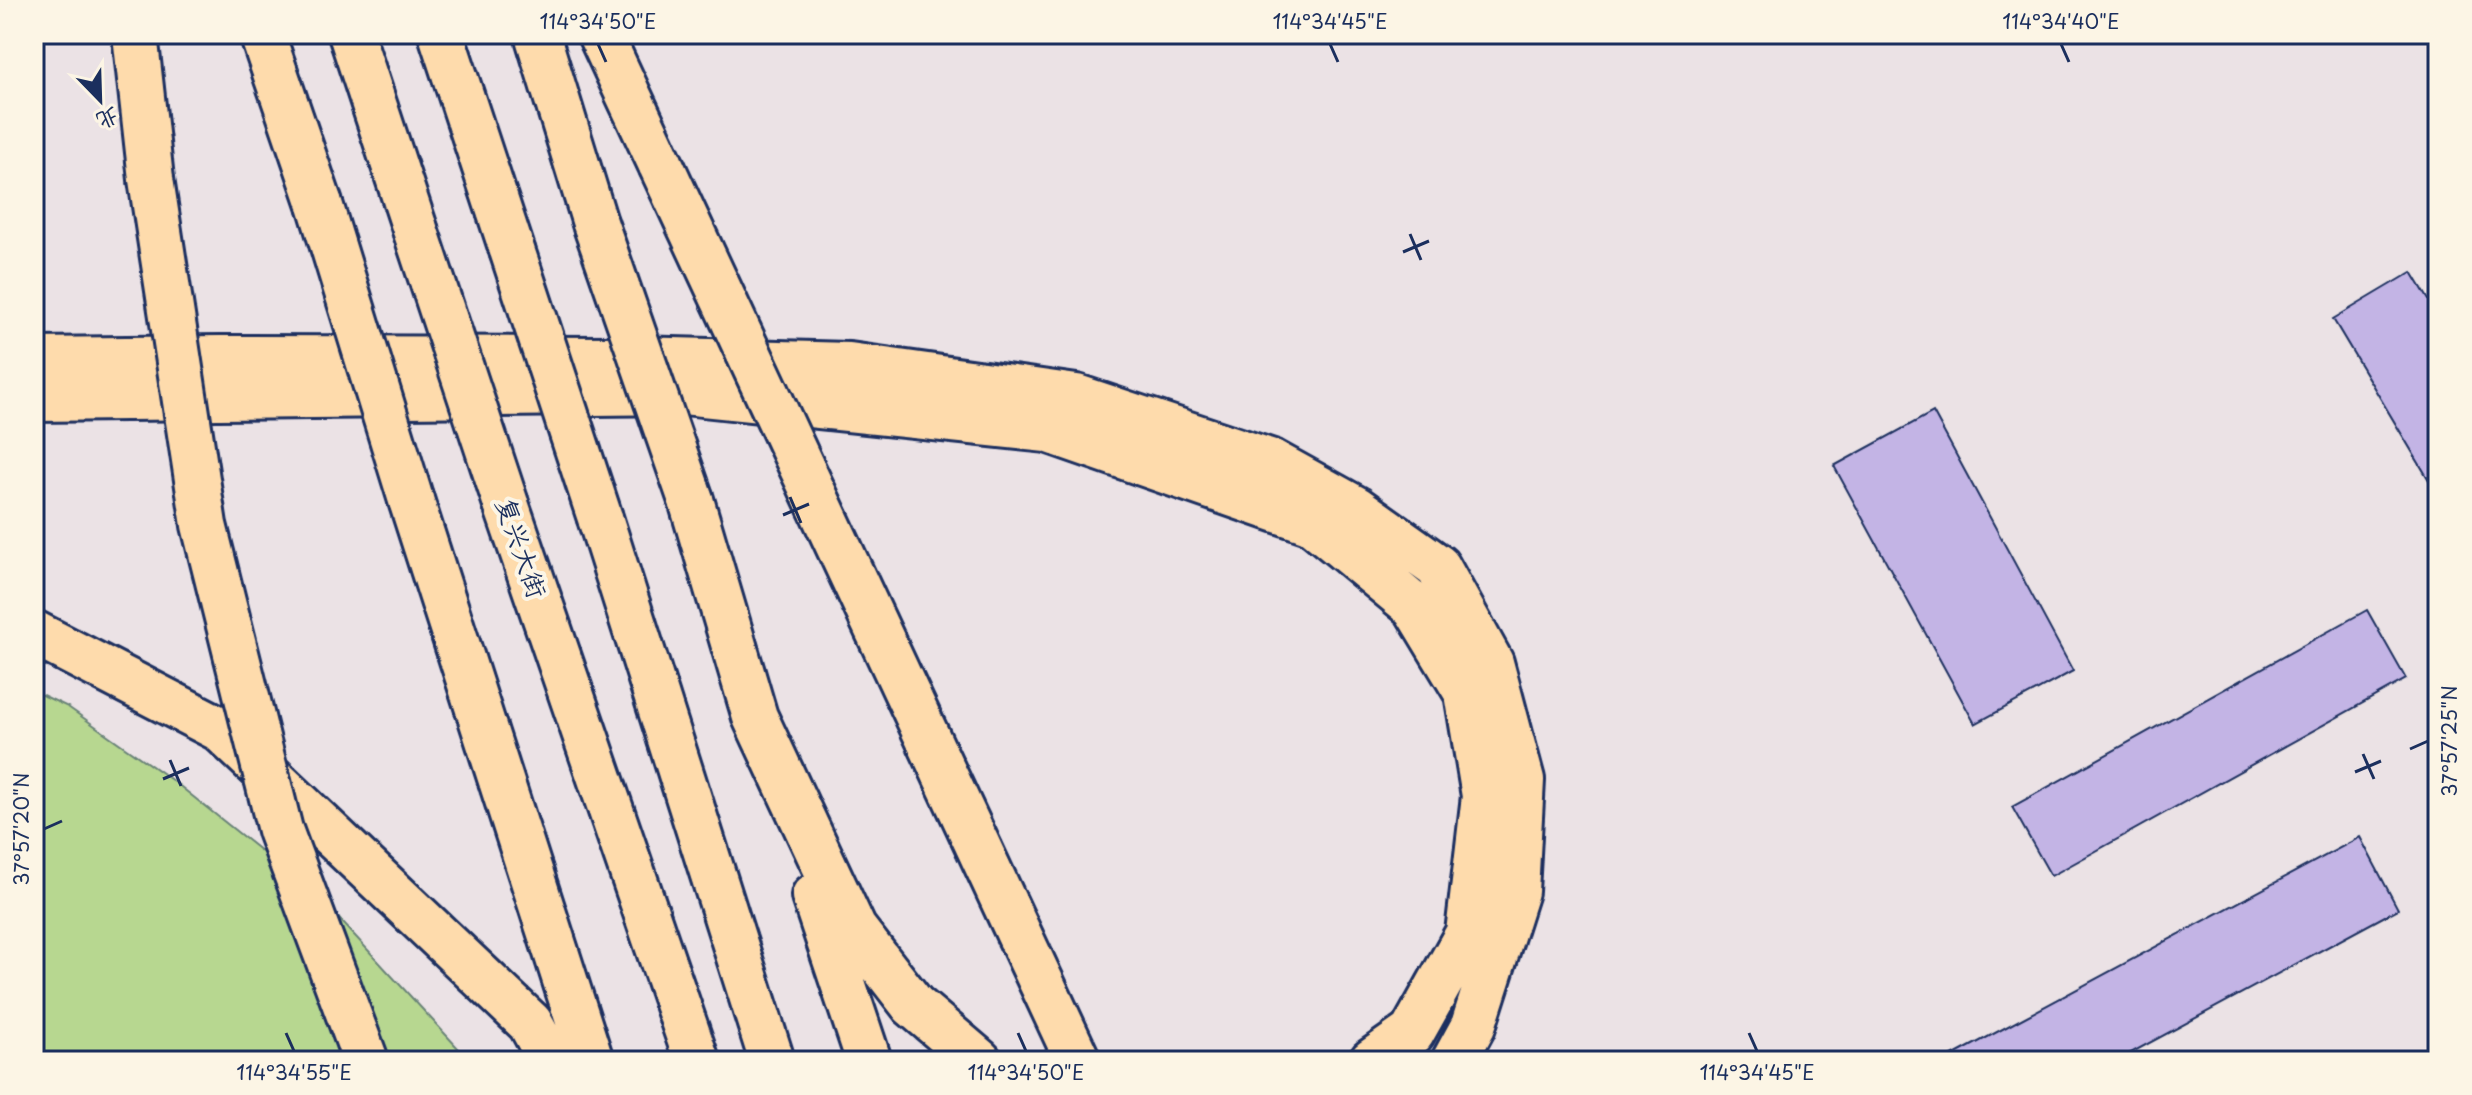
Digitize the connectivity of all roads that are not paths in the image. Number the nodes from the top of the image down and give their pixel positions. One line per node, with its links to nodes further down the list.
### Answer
1 (135, 34): 12 (highway, bridge)
2 (262, 34): 14 (highway, bridge)
3 (351, 34): 15 (highway, 复兴大街, bridge)
4 (441, 34): 16 (highway, bridge)
5 (537, 34): 10 (highway, bridge)
6 (600, 34): 19 (highway, bridge)
7 (34, 360): 11 (highway)
8 (34, 399): 20 (highway)
9 (34, 633): 13 (highway)
10 (755, 717): 17 (highway); 18 (highway)
11 (1463, 1043)
12 (366, 1061)
13 (551, 1061)
14 (591, 1061)
15 (697, 1061)
16 (772, 1061)
17 (869, 1061)
18 (979, 1061)
19 (1078, 1061)
20 (1372, 1061)

